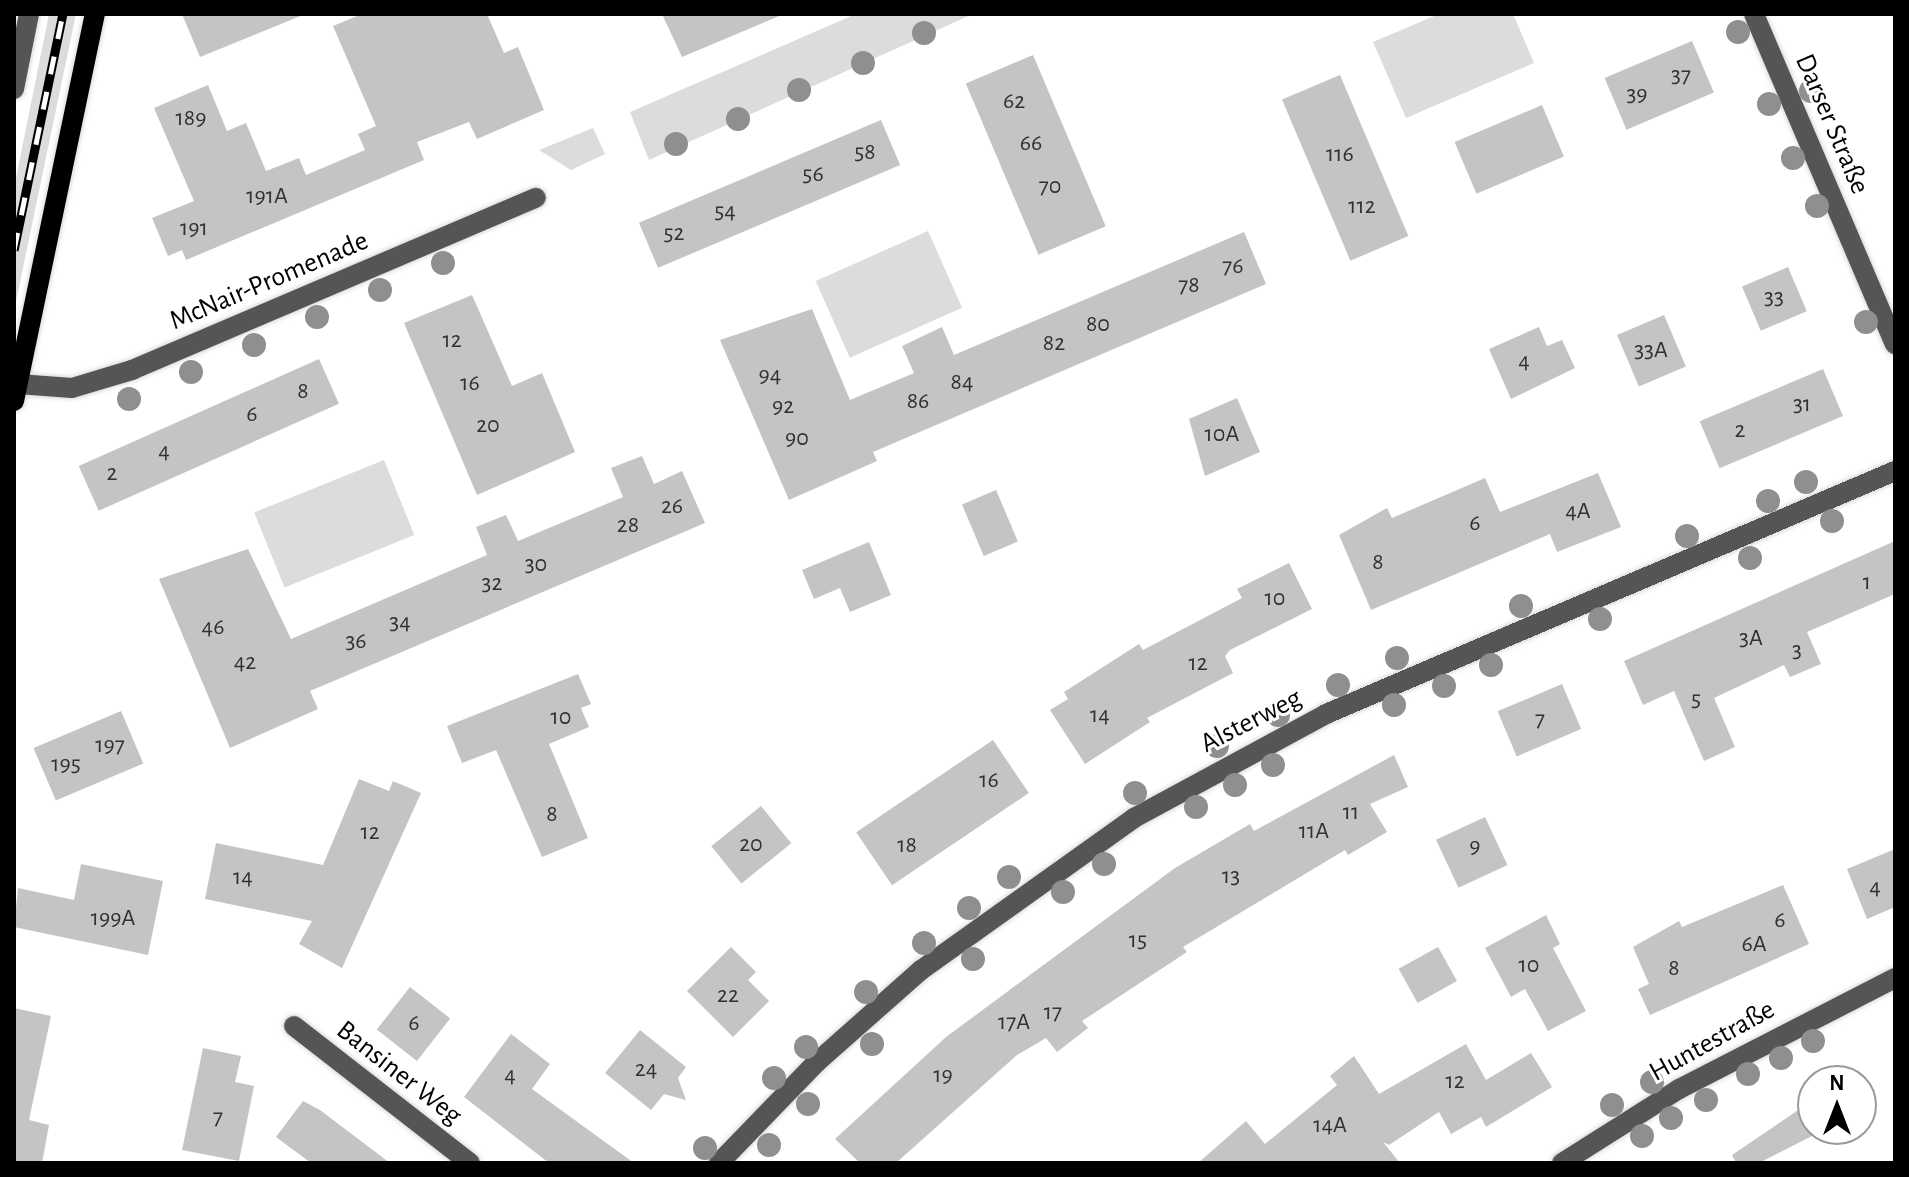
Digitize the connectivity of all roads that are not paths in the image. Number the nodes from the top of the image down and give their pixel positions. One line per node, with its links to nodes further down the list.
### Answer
1 (29, 14): 4 (street)
2 (95, 14): 7 (main road)
3 (1754, 14): 6 (street, Darser Straße)
4 (14, 89)
5 (536, 198): 7 (street, McNair-Promenade)
6 (1895, 344)
7 (16, 392)
8 (1895, 471): 12 (street, Alsterweg)
9 (1895, 978): 13 (street, Huntestraße)
10 (294, 1026): 11 (street, Bansiner Weg)
11 (470, 1163)
12 (719, 1163)
13 (1562, 1163)

